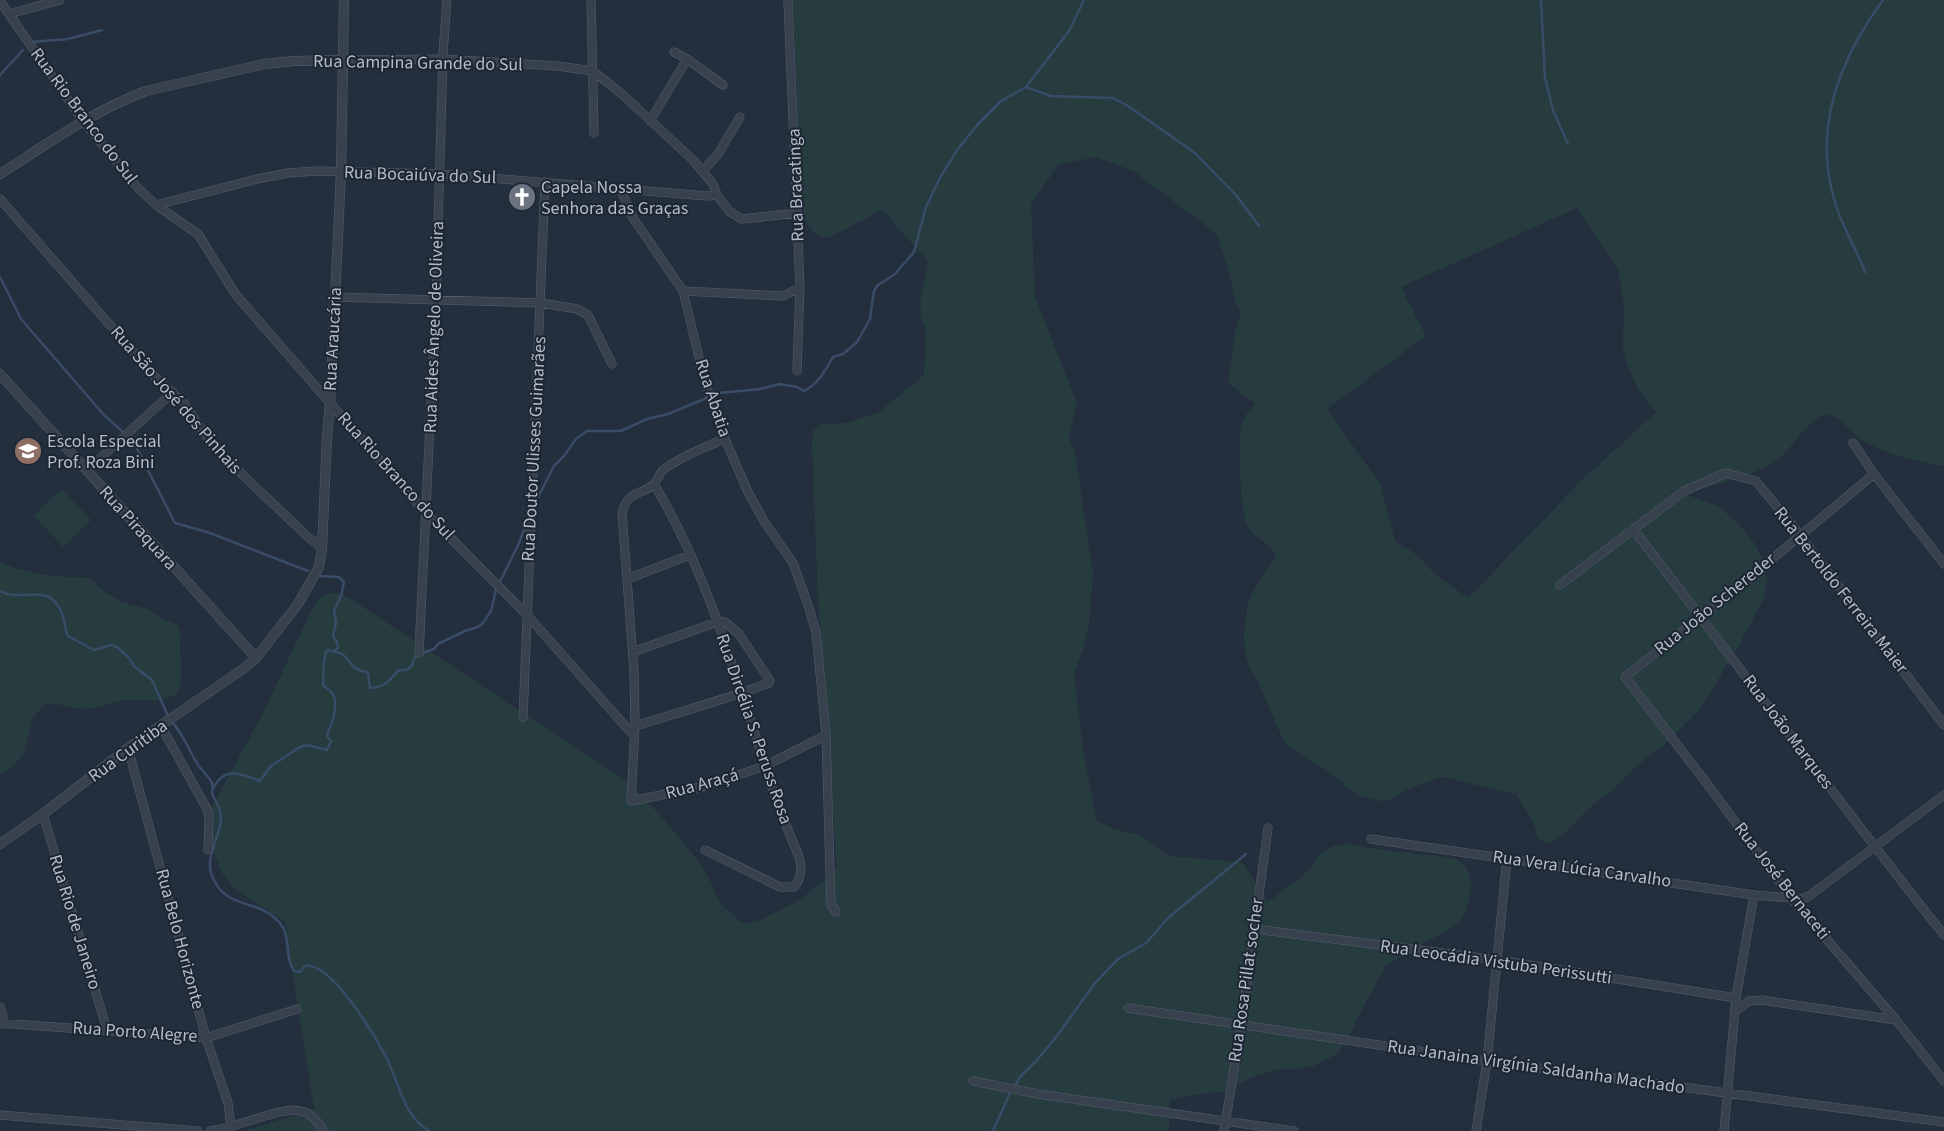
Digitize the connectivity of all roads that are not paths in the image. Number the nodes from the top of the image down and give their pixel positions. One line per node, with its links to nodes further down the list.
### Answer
1 (60, 0): 7 (street)
2 (344, 0): 11 (street, Rua Araucária)
3 (447, 0): 9 (street, Rua Aides Ângelo de Oliveira)
4 (591, 0): 12 (street)
5 (788, 0): 27 (street, Rua Bracatinga)
6 (0, 1): 7 (street, Rua Rio Branco do Sul)
7 (9, 14): 15 (street, Rua Rio Branco do Sul)
8 (674, 52): 10 (street)
9 (443, 59): 11 (street, Rua Campina Grande do Sul); 12 (street, Rua Campina Grande do Sul); 21 (street, Rua Aides Ângelo de Oliveira)
10 (687, 59): 13 (street); 16 (street)
11 (343, 60): 15 (street, Rua Campina Grande do Sul); 19 (street, Rua Araucária)
12 (592, 71): 16 (street, Rua Campina Grande do Sul); 17 (street)
13 (723, 85)
14 (740, 117): 18 (street)
15 (83, 121): 20 (street, Rua Campina Grande do Sul); 26 (street, Rua Rio Branco do Sul)
16 (650, 121): 18 (street, Rua Campina Grande do Sul)
17 (594, 132)
18 (702, 171): 24 (street, Rua Campina Grande do Sul)
19 (341, 172): 21 (street, Rua Bocaiúva do Sul); 26 (street, Rua Bocaiúva do Sul); 30 (street, Rua Araucária)
20 (0, 174)
21 (440, 174): 22 (street, Rua Bocaiúva do Sul); 31 (street, Rua Aides Ângelo de Oliveira)
22 (545, 182): 23 (street, Rua Bocaiúva do Sul); 32 (street, Rua Doutor Ulisses Guimarães)
23 (620, 188): 24 (street, Rua Bocaiúva do Sul); 29 (street, Rua Abatia)
24 (717, 195): 27 (street, Rua Campina Grande do Sul)
25 (0, 199): 36 (street, Rua São José dos Pinhais)
26 (156, 205): 37 (street, Rua Rio Branco do Sul)
27 (797, 213): 28 (street, Rua Bracatinga)
28 (800, 288): 29 (street); 34 (street, Rua Bracatinga)
29 (683, 291): 38 (street, Rua Abatia)
30 (335, 297): 31 (street); 37 (street, Rua Araucária)
31 (436, 300): 32 (street); 43 (street, Rua Aides Ângelo de Oliveira)
32 (541, 302): 33 (street); 51 (street, Rua Doutor Ulisses Guimarães)
33 (612, 364)
34 (797, 371)
35 (0, 374): 40 (street, Rua Piraquara)
36 (173, 392): 40 (street); 46 (street, Rua São José dos Pinhais)
37 (330, 403): 43 (street, Rua Rio Branco do Sul); 46 (street, Rua Araucária)
38 (726, 438): 42 (street); 63 (street, Rua Abatia)
39 (1853, 443): 41 (street)
40 (86, 471): 56 (street, Rua Piraquara)
41 (1874, 474): 45 (street, Rua João Schereder); 48 (street)
42 (654, 484): 47 (street, Rua Dircélia S. Peruss Rosa); 49 (street)
43 (426, 512): 51 (street, Rua Rio Branco do Sul); 55 (street, Rua Aides Ângelo de Oliveira)
44 (1633, 530): 45 (street, Rua Bertoldo Ferreira Maier); 50 (street); 52 (street, Rua João Marques)
45 (1800, 535): 52 (street, Rua João Schereder); 60 (street, Rua Bertoldo Ferreira Maier)
46 (322, 548): 56 (street, Rua Araucária)
47 (690, 555): 49 (street); 53 (street, Rua Dircélia S. Peruss Rosa)
48 (1944, 564)
49 (627, 579): 54 (street)
50 (1560, 585)
51 (527, 615): 59 (street, Rua Doutor Ulisses Guimarães); 64 (street, Rua Rio Branco do Sul)
52 (1701, 616): 57 (street, Rua João Schereder); 72 (street, Rua João Marques)
53 (718, 622): 54 (street); 58 (street, Rua Dircélia S. Peruss Rosa); 58 (street)
54 (633, 652): 62 (street)
55 (419, 653)
56 (256, 658): 61 (street, Rua Curitiba)
57 (1625, 677): 77 (street, Rua José Bernaceti)
58 (742, 694): 62 (street); 66 (street, Rua Dircélia S. Peruss Rosa)
59 (522, 717)
60 (1944, 725)
61 (161, 726): 65 (street, Rua Curitiba); 73 (street)
62 (635, 726): 64 (street)
63 (826, 735): 66 (street, Rua Araçá); 78 (street)
64 (634, 736): 66 (street, Rua Araçá)
65 (128, 748): 68 (street, Rua Curitiba); 91 (street, Rua Belo Horizonte)
66 (765, 766): 74 (street, Rua Dircélia S. Peruss Rosa)
67 (1944, 795): 72 (street)
68 (43, 814): 71 (street, Rua Curitiba); 90 (street, Rua Rio de Janeiro)
69 (1268, 828): 79 (street, Rua Rosa Pillat socher)
70 (1371, 839): 75 (street, Rua Vera Lúcia Carvalho)
71 (0, 844)
72 (1874, 847): 77 (street); 80 (street, Rua João Marques)
73 (208, 850)
74 (705, 850)
75 (1507, 858): 76 (street, Rua Vera Lúcia Carvalho); 81 (street)
76 (1754, 894): 77 (street, Rua Vera Lúcia Carvalho); 82 (street)
77 (1792, 899): 87 (street, Rua José Bernaceti)
78 (836, 912)
79 (1255, 929): 81 (street, Rua Leocádia Vistuba Perissutti); 89 (street, Rua Rosa Pillat socher)
80 (1944, 934)
81 (1498, 960): 82 (street, Rua Leocádia Vistuba Perissutti); 92 (street)
82 (1736, 998): 86 (street)
83 (0, 1007): 88 (street)
84 (1128, 1008): 89 (street, Rua Janaina Virgínia Saldanha Machado)
85 (296, 1009): 91 (street, Rua Porto Alegre)
86 (1736, 1011): 87 (street); 95 (street)
87 (1896, 1020): 94 (street, Rua José Bernaceti)
88 (2, 1023): 90 (street, Rua Porto Alegre)
89 (1241, 1026): 92 (street, Rua Janaina Virgínia Saldanha Machado); 97 (street, Rua Rosa Pillat socher)
90 (107, 1030): 91 (street, Rua Porto Alegre)
91 (206, 1038): 99 (street, Rua Belo Horizonte)
92 (1487, 1062): 95 (street, Rua Janaina Virgínia Saldanha Machado); 105 (street)
93 (973, 1081): 97 (street)
94 (1944, 1082)
95 (1727, 1093): 98 (street, Rua Janaina Virgínia Saldanha Machado); 106 (street)
96 (0, 1116): 100 (street)
97 (1225, 1122): 103 (street, Rua Rosa Pillat socher); 104 (street)
98 (1944, 1122)
99 (230, 1130): 101 (street); 102 (street)
100 (198, 1131)
101 (210, 1131)
102 (324, 1131)
103 (1224, 1131)
104 (1294, 1131)
105 (1476, 1131)
106 (1724, 1131)

